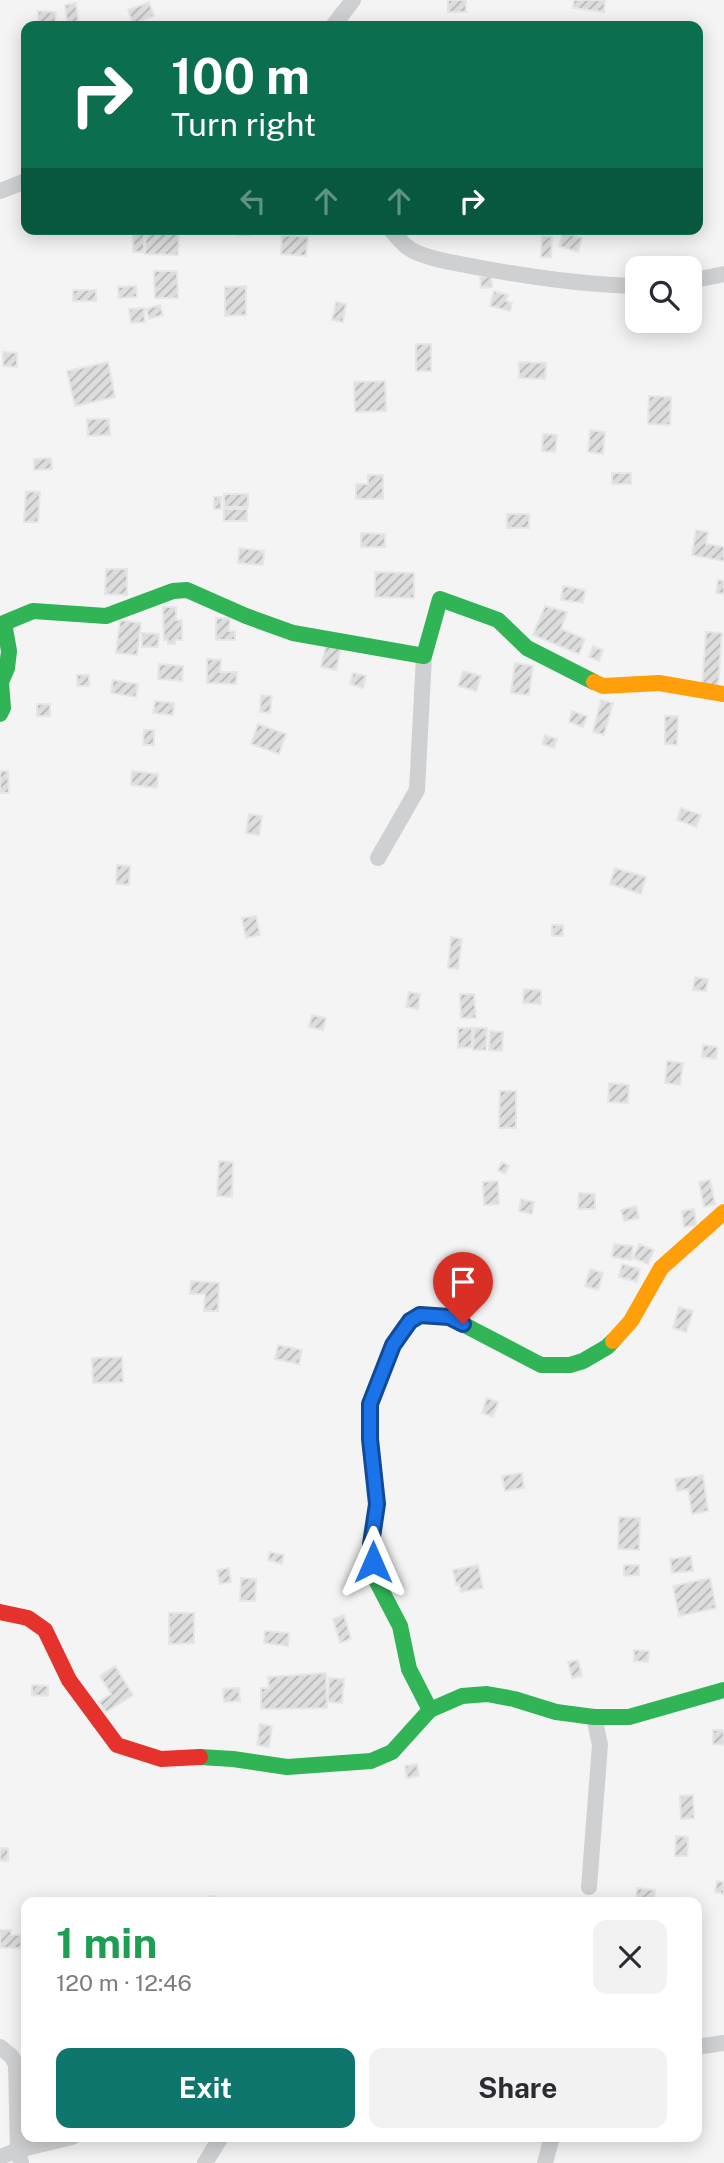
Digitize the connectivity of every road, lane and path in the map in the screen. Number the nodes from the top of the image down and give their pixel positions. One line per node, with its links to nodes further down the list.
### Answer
1 (354, 0): 2 (street)
2 (337, 21)
3 (21, 183): 4 (street)
4 (0, 191)
5 (395, 235): 8 (street)
6 (724, 274): 7 (street)
7 (702, 279)
8 (625, 286)
9 (424, 656): 10 (street); 11 (street); 12 (street)
10 (724, 694)
11 (0, 714)
12 (378, 858)
13 (724, 1212): 16 (street)
14 (0, 1612): 16 (street)
15 (724, 1690): 17 (street)
16 (430, 1710): 17 (street)
17 (594, 1717): 18 (street)
18 (589, 1886)
19 (724, 2043): 20 (street)
20 (702, 2046)
21 (0, 2047): 25 (street)
22 (58, 2142): 25 (street)
23 (218, 2142): 27 (street)
24 (551, 2142): 28 (street)
25 (20, 2156): 26 (street)
26 (0, 2157)
27 (205, 2163)
28 (545, 2163)

